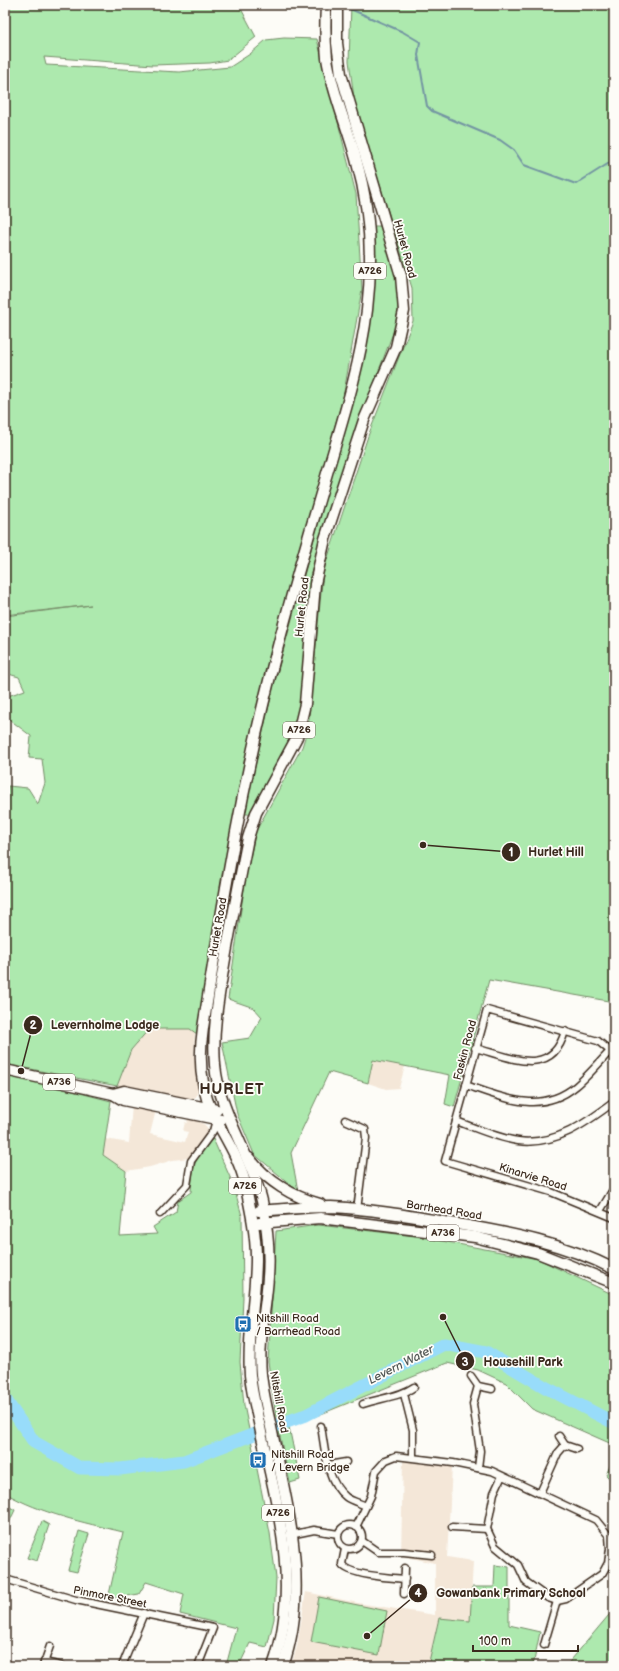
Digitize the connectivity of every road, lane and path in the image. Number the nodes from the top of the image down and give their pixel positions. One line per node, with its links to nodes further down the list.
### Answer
1 (326, 5): 11 (main road, Hurlet Road / A726)
2 (337, 5): 12 (main road, Hurlet Road / A726)
3 (565, 1031): 4 (street); 4 (street, Faskin Road); 5 (street, Faskin Road)
4 (475, 1048): 8 (street, Faskin Road)
5 (610, 1051): 6 (street, Faskin Road); 8 (street)
6 (614, 1058)
7 (5, 1070): 9 (main road, A736)
8 (466, 1085): 15 (street, Faskin Road)
9 (113, 1094): 11 (main road, A736); 13 (main road, A736)
10 (614, 1102): 15 (street)
11 (211, 1110): 12 (main road); 13 (main road, Hurlet Road / A726)
12 (228, 1114): 13 (main road); 16 (main road, Hurlet Road / A726)
13 (216, 1120): 24 (main road, Hurlet Road / A726); 25 (street)
14 (345, 1120): 21 (street)
15 (456, 1121): 17 (street, Faskin Road)
16 (246, 1154): 19 (main road, A736); 22 (main road, Hurlet Road / A726)
17 (444, 1162): 23 (street, Kinarvie Road)
18 (614, 1188): 23 (street)
19 (332, 1207): 20 (main road, Barrhead Road / A736); 21 (main road, Barrhead Road / A736)
20 (317, 1208): 22 (main road, Barrhead Road / A736); 28 (main road)
21 (357, 1210): 26 (main road, Barrhead Road / A736)
22 (264, 1211): 24 (main road, Barrhead Road); 29 (main road, Nitshill Road / A726)
23 (600, 1211): 27 (street, Kinarvie Road)
24 (251, 1212): 30 (main road, A726)
25 (160, 1214)
26 (393, 1214): 31 (main road); 32 (main road, Barrhead Road / A736)
27 (614, 1218)
28 (318, 1219): 29 (main road, Barrhead Road / A736); 31 (main road, Barrhead Road / A736)
29 (265, 1223): 30 (main road, Barrhead Road); 38 (main road, Nitshill Road / A726)
30 (253, 1224): 40 (main road, Nitshill Road / A726)
31 (392, 1226): 33 (main road, Barrhead Road / A736)
32 (614, 1269)
33 (614, 1283)
34 (470, 1376): 35 (street)
35 (478, 1386): 37 (street); 49 (street)
36 (414, 1387): 39 (street)
37 (492, 1389)
38 (264, 1394): 40 (main road); 57 (main road, Nitshill Road / A726)
39 (404, 1394): 41 (street); 46 (street)
40 (253, 1396): 57 (main road, Nitshill Road / A726)
41 (363, 1404)
42 (321, 1426): 48 (street)
43 (559, 1436): 44 (street)
44 (565, 1446): 45 (street); 51 (street)
45 (577, 1449)
46 (413, 1457): 49 (street); 52 (street)
47 (346, 1462): 48 (street)
48 (328, 1465): 52 (street)
49 (478, 1468): 50 (street)
50 (502, 1476): 51 (street); 55 (street)
51 (540, 1493): 65 (street)
52 (366, 1506): 53 (street)
53 (356, 1527): 56 (street); 58 (street)
54 (452, 1528): 55 (street)
55 (487, 1529): 65 (street)
56 (338, 1534): 57 (street); 59 (street)
57 (287, 1535): 73 (main road, Nitshill Road / A726); 74 (main road, Nitshill Road / A726)
58 (362, 1541): 59 (street); 60 (street)
59 (345, 1549): 63 (street)
60 (432, 1555)
61 (405, 1568): 63 (street)
62 (5, 1579): 66 (street, Pinmore Street)
63 (405, 1579): 64 (street)
64 (404, 1594)
65 (557, 1601): 67 (street)
66 (144, 1614): 71 (street); 72 (street, Pinmore Street)
67 (544, 1645)
68 (50, 1646): 69 (street)
69 (43, 1664): 70 (street)
70 (62, 1666)
71 (122, 1666)
72 (198, 1666)
73 (273, 1666)
74 (283, 1666)

